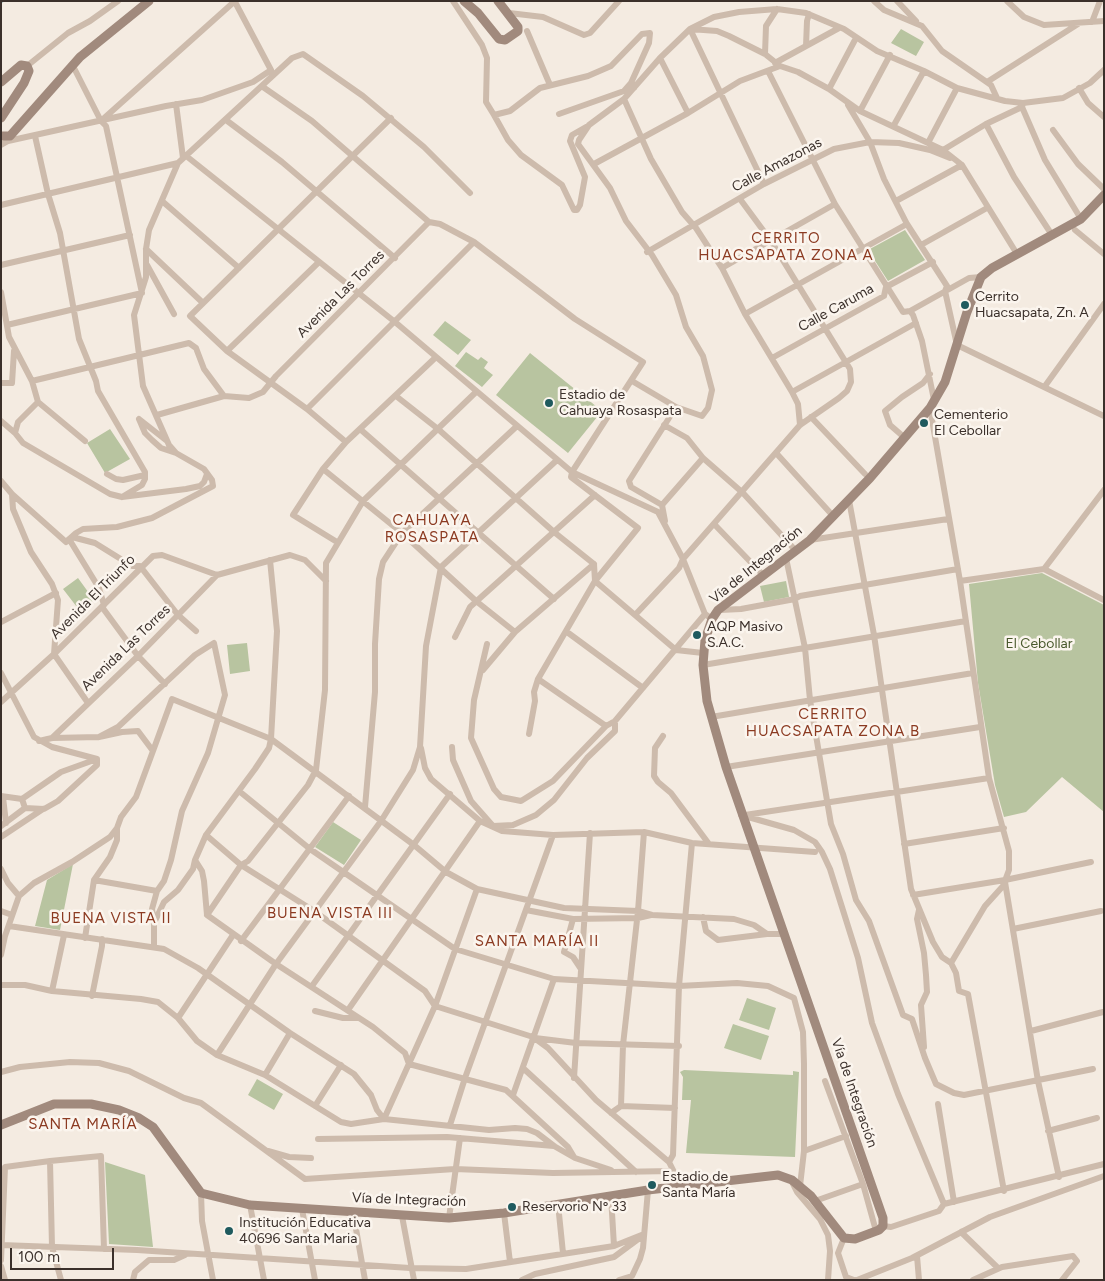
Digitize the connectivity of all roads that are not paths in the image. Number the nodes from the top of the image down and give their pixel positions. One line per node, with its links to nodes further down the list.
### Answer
1 (118, 1): 28 (street)
2 (149, 1): 29 (main road)
3 (235, 1): 45 (street); 55 (street)
4 (453, 1): 50 (street)
5 (464, 1): 13 (main road)
6 (498, 1): 13 (main road)
7 (619, 1): 13 (street)
8 (874, 1): 17 (street)
9 (897, 1): 17 (street)
10 (1007, 1): 18 (street)
11 (1100, 1): 16 (street)
12 (777, 9): 14 (street); 20 (street); 24 (street)
13 (508, 13)
14 (809, 14): 19 (street); 23 (street)
15 (1104, 21): 16 (street)
16 (1092, 22): 18 (street)
17 (918, 23): 34 (street)
18 (1078, 24): 34 (street)
19 (839, 28): 22 (street); 23 (street)
20 (690, 29): 24 (street); 26 (street); 41 (street)
21 (527, 31): 35 (street)
22 (856, 38): 25 (street); 40 (street)
23 (806, 46): 27 (street)
24 (765, 54): 27 (street)
25 (890, 55): 32 (street); 47 (street)
26 (660, 58): 36 (street); 48 (street)
27 (778, 65): 31 (street); 40 (street)
28 (27, 66): 33 (main road); 52 (main road)
29 (73, 66): 55 (street); 62 (main road)
30 (1104, 70): 39 (street)
31 (768, 71): 41 (street); 67 (street)
32 (924, 71): 38 (street); 58 (street)
33 (1, 82)
34 (987, 82): 42 (street)
35 (550, 85): 36 (street); 50 (street)
36 (633, 86): 43 (street); 49 (street)
37 (263, 87): 53 (street); 54 (street); 66 (street)
38 (957, 88): 42 (street); 64 (street)
39 (1079, 88): 46 (street); 51 (street)
40 (829, 89): 44 (street)
41 (720, 93): 48 (street); 72 (street)
42 (998, 98): 46 (street)
43 (624, 99): 57 (street); 61 (street)
44 (847, 103): 47 (street); 63 (street)
45 (176, 104): 55 (street); 68 (street)
46 (1022, 105): 56 (street); 84 (street)
47 (860, 111): 58 (street)
48 (688, 113): 61 (street)
49 (559, 114)
50 (494, 116): 57 (street)
51 (1104, 117)
52 (1, 118)
53 (390, 118): 66 (street); 75 (street)
54 (226, 120): 68 (street); 74 (street)
55 (101, 122): 60 (street); 71 (street)
56 (986, 124): 65 (street); 91 (street)
57 (589, 125): 70 (street)
58 (894, 125): 64 (street)
59 (1053, 130): 73 (street)
60 (35, 136): 62 (street); 76 (street)
61 (641, 138): 70 (street); 87 (street)
62 (2, 141)
63 (870, 142): 67 (street, Calle Amazonas); 69 (street, Calle Amazonas); 80 (street)
64 (929, 142): 65 (street)
65 (944, 150): 69 (street)
66 (354, 156): 74 (street); 85 (street)
67 (813, 158): 72 (street, Calle Amazonas); 81 (street)
68 (182, 159): 71 (street); 79 (street); 88 (street)
69 (960, 163): 80 (street); 83 (street)
70 (594, 164): 98 (street)
71 (117, 176): 76 (street); 90 (street)
72 (764, 184): 78 (street, Calle Amazonas)
73 (1104, 189)
74 (315, 192): 88 (street); 101 (street)
75 (470, 193)
76 (48, 194): 82 (street); 97 (street)
77 (1104, 195): 84 (main road)
78 (740, 199): 87 (street, Calle Amazonas); 92 (street)
79 (162, 201): 96 (street); 106 (street)
80 (896, 201): 86 (street)
81 (835, 204): 92 (street); 95 (street)
82 (1, 205)
83 (987, 208): 94 (street); 99 (street)
84 (1081, 218): 91 (main road)
85 (429, 222): 93 (street); 101 (street, Avenida Las Torres)
86 (907, 224): 94 (street); 95 (street)
87 (691, 225): 98 (street, Calle Amazonas); 107 (street)
88 (278, 229): 102 (street); 106 (street)
89 (1074, 230): 100 (street)
90 (130, 234): 97 (street); 113 (street)
91 (1052, 235): 99 (main road)
92 (771, 241): 107 (street); 109 (street)
93 (474, 242): 121 (street); 135 (street)
94 (922, 245): 103 (street)
95 (862, 248): 109 (street); 110 (street)
96 (146, 249): 105 (street); 115 (street)
97 (63, 250): 104 (street); 117 (street)
98 (647, 252): 145 (street)
99 (1017, 254): 108 (main road)
100 (1104, 254)
101 (395, 258): 114 (street, Avenida Las Torres)
102 (320, 262): 114 (street); 127 (street)
103 (933, 262): 110 (street, Calle Caruma); 111 (street)
104 (1, 265)
105 (147, 265): 113 (street); 119 (street)
106 (239, 268): 115 (street)
107 (722, 268): 120 (street)
108 (981, 277): 111 (street); 125 (main road, Vía de Integración)
109 (796, 285): 120 (street); 124 (street)
110 (886, 287): 118 (street); 124 (street, Calle Caruma)
111 (945, 291): 118 (street); 125 (street)
112 (1, 292): 123 (street)
113 (142, 293): 117 (street); 128 (street)
114 (359, 294): 121 (street); 137 (street, Avenida Las Torres)
115 (203, 303): 127 (street)
116 (1104, 304): 138 (street)
117 (74, 310): 123 (street); 132 (street)
118 (910, 311): 122 (street)
119 (174, 314)
120 (745, 314): 130 (street)
121 (395, 322): 129 (street); 146 (street)
122 (916, 323): 131 (street); 133 (street)
123 (7, 325): 126 (street)
124 (823, 329): 130 (street, Calle Caruma); 131 (street)
125 (957, 345): 138 (street); 144 (main road, Vía de Integración)
126 (14, 348): 134 (street); 136 (street)
127 (227, 351): 137 (street)
128 (140, 355): 132 (street); 141 (street); 147 (street)
129 (435, 358): 139 (street); 142 (street)
130 (772, 358): 140 (street)
131 (846, 363): 140 (street); 149 (street)
132 (90, 366): 134 (street); 172 (street)
133 (930, 374): 144 (street); 157 (street)
134 (32, 380): 143 (street)
135 (632, 381): 145 (street); 168 (street)
136 (1, 383)
137 (270, 383): 141 (street, Avenida Las Torres); 146 (street)
138 (1045, 386): 148 (street)
139 (476, 392): 153 (street); 155 (street)
140 (792, 392): 152 (street)
141 (224, 396): 147 (street)
142 (396, 396): 154 (street); 155 (street)
143 (38, 402): 156 (street); 158 (street)
144 (932, 405): 157 (main road, Vía de Integración); 185 (street)
145 (676, 407): 151 (street)
146 (307, 409): 160 (street)
147 (157, 415): 159 (street)
148 (1104, 416)
149 (811, 417): 152 (street); 171 (street)
150 (1, 421): 156 (street)
151 (664, 425): 163 (street); 183 (street)
152 (800, 425): 162 (street)
153 (517, 426): 164 (street); 165 (street)
154 (360, 429): 160 (street); 166 (street)
155 (438, 429): 165 (street); 166 (street)
156 (15, 433): 178 (street)
157 (906, 438): 181 (main road, Vía de Integración)
158 (84, 441)
159 (167, 441): 161 (street); 161 (street)
160 (346, 442): 167 (street)
161 (176, 453): 170 (street)
162 (778, 454): 175 (street); 184 (street)
163 (703, 458): 175 (street); 183 (street)
164 (557, 460): 168 (street); 180 (street)
165 (478, 463): 179 (street); 180 (street)
166 (400, 464): 179 (street); 182 (street)
167 (323, 470): 182 (street); 194 (street)
168 (572, 472): 177 (street); 186 (street)
169 (107, 474): 172 (street)
170 (207, 474): 178 (street); 192 (street)
171 (865, 474)
172 (145, 475): 178 (street)
173 (1, 481): 176 (street)
174 (1104, 490): 204 (street)
175 (743, 493): 187 (street); 195 (street)
176 (12, 494): 192 (street); 211 (street)
177 (595, 495): 188 (street); 207 (street)
178 (122, 497)
179 (441, 498): 189 (street); 190 (street)
180 (516, 498): 188 (street); 190 (street)
181 (849, 500): 184 (main road, Vía de Integración); 191 (street)
182 (363, 501): 189 (street); 194 (street)
183 (662, 505): 186 (street)
184 (834, 517): 193 (main road, Vía de Integración)
185 (948, 519): 191 (street); 203 (street)
186 (665, 525): 196 (street)
187 (715, 525): 196 (street); 206 (street)
188 (554, 532): 199 (street); 201 (street)
189 (402, 533): 202 (street); 275 (street)
190 (478, 533): 201 (street); 202 (street)
191 (854, 534): 193 (street); 210 (street)
192 (69, 539): 200 (street); 216 (street)
193 (810, 540): 195 (main road, Vía de Integración)
194 (337, 542): 208 (street)
195 (796, 551): 197 (main road, Vía de Integración)
196 (683, 558): 218 (street); 220 (street)
197 (786, 558): 206 (main road, Vía de Integración); 213 (street)
198 (270, 560): 205 (street); 208 (street); 255 (street)
199 (594, 564): 207 (street); 212 (street)
200 (140, 566): 205 (street, Avenida El Triunfo); 216 (street, Avenida El Triunfo); 219 (street)
201 (517, 566): 212 (street); 215 (street)
202 (441, 567): 215 (street); 258 (street)
203 (958, 569): 209 (street); 210 (street)
204 (1044, 569): 209 (street); 214 (street)
205 (217, 575): 219 (street, Avenida Las Torres)
206 (764, 576): 217 (main road, Vía de Integración)
207 (595, 580): 218 (street); 225 (street)
208 (326, 581): 264 (street)
209 (960, 581): 221 (street)
210 (864, 585): 213 (street); 226 (street)
211 (56, 593): 222 (street); 232 (street)
212 (554, 599): 224 (street)
213 (795, 599): 217 (street); 229 (street)
214 (1104, 600)
215 (476, 601): 224 (street); 227 (street)
216 (103, 606): 232 (street, Avenida El Triunfo); 233 (street)
217 (718, 610): 220 (main road, Vía de Integración)
218 (635, 614): 230 (street)
219 (178, 615): 223 (street); 233 (street, Avenida Las Torres)
220 (709, 616): 230 (street); 231 (main road, Vía de Integración)
221 (966, 621): 226 (street); 237 (street)
222 (1, 622)
223 (196, 631)
224 (515, 632): 236 (street)
225 (567, 632): 238 (street); 240 (street)
226 (874, 635): 229 (street); 241 (street)
227 (455, 637)
228 (487, 644): 236 (street)
229 (805, 648): 234 (street); 243 (street)
230 (676, 650): 231 (street); 240 (street)
231 (703, 653): 234 (main road, Vía de Integración)
232 (54, 654): 242 (street, Avenida El Triunfo); 245 (street)
233 (138, 656): 239 (street); 245 (street, Avenida Las Torres)
234 (703, 665): 246 (main road, Vía de Integración)
235 (1, 673): 242 (street)
236 (480, 673): 249 (street)
237 (973, 673): 241 (street); 250 (street)
238 (538, 679): 249 (street); 251 (street)
239 (165, 684): 247 (street); 253 (street)
240 (643, 688): 248 (street)
241 (881, 688): 243 (street); 257 (street)
242 (12, 694): 244 (street, Avenida El Triunfo); 256 (street)
243 (810, 700): 246 (street); 261 (street)
244 (1, 702)
245 (88, 703): 254 (street, Avenida Las Torres)
246 (711, 717): 263 (main road, Vía de Integración)
247 (218, 719): 255 (street); 260 (street); 306 (street)
248 (615, 721): 249 (street); 281 (street)
249 (606, 726)
250 (980, 726): 257 (street); 265 (street)
251 (530, 734)
252 (662, 736): 290 (street)
253 (99, 737): 254 (street); 260 (street)
254 (52, 738): 256 (street)
255 (271, 739): 264 (street); 266 (street)
256 (40, 741): 262 (street)
257 (889, 742): 261 (street); 267 (street)
258 (420, 747): 268 (street); 277 (street)
259 (452, 747): 281 (street)
260 (153, 751): 282 (street)
261 (820, 753): 263 (street); 272 (street)
262 (97, 759): 271 (street); 274 (street)
263 (726, 767): 276 (main road, Vía de Integración)
264 (316, 770): 269 (street); 279 (street)
265 (989, 778): 267 (street); 283 (street)
266 (239, 791): 279 (street); 286 (street)
267 (898, 792): 272 (street); 291 (street)
268 (450, 794): 278 (street); 292 (street)
269 (349, 796): 275 (street); 294 (street)
270 (2, 797): 271 (street); 280 (street)
271 (22, 799): 273 (street)
272 (828, 802): 276 (street); 368 (street)
273 (25, 808): 274 (street); 280 (street)
274 (44, 808): 288 (street)
275 (364, 808): 277 (street)
276 (741, 815): 293 (main road, Vía de Integración); 418 (street)
277 (381, 820): 292 (street); 301 (street)
278 (480, 821): 281 (street); 300 (street)
279 (278, 822): 294 (street); 298 (street)
280 (3, 824)
281 (493, 826): 287 (street)
282 (117, 828): 302 (street); 308 (street)
283 (1004, 828): 291 (street); 303 (street)
284 (644, 832): 285 (street); 289 (street); 317 (street)
285 (590, 833): 287 (street); 311 (street)
286 (206, 835): 296 (street); 298 (street)
287 (553, 835): 310 (street)
288 (1, 837)
289 (692, 843): 290 (street); 320 (street)
290 (709, 844): 293 (street)
291 (904, 844): 307 (street)
292 (414, 845): 300 (street); 309 (street)
293 (753, 848): 295 (street); 329 (main road, Vía de Integración)
294 (310, 849): 301 (street); 305 (street)
295 (815, 852)
296 (195, 860): 319 (street); 325 (street)
297 (1091, 862): 303 (street)
298 (241, 865): 305 (street); 319 (street)
299 (1, 869): 308 (street)
300 (446, 872): 304 (street); 322 (street)
301 (344, 873): 309 (street); 316 (street)
302 (94, 880): 306 (street); 333 (street)
303 (1005, 880): 307 (street); 327 (street); 340 (street)
304 (476, 889): 310 (street); 337 (street)
305 (279, 890): 316 (street); 335 (street)
306 (157, 891): 325 (street)
307 (913, 895): 312 (street)
308 (19, 896): 318 (street)
309 (379, 896): 322 (street); 332 (street)
310 (530, 900): 311 (street); 313 (street)
311 (585, 909): 317 (street); 324 (street)
312 (919, 909): 340 (street); 368 (street)
313 (526, 910): 323 (street); 342 (street)
314 (1, 911): 318 (street)
315 (1101, 911): 327 (street)
316 (314, 912): 332 (street); 341 (street)
317 (638, 914): 320 (street); 324 (street); 347 (street)
318 (12, 915): 326 (street)
319 (207, 915): 331 (street)
320 (687, 916): 321 (street); 350 (street)
321 (703, 917): 328 (street); 328 (street)
322 (412, 920): 337 (street); 339 (street)
323 (572, 920): 324 (street); 343 (street)
324 (584, 920): 343 (street)
325 (154, 923): 336 (street)
326 (9, 926): 330 (street); 338 (street)
327 (1013, 929): 361 (street)
328 (767, 934): 329 (street)
329 (786, 934): 426 (main road, Vía de Integración)
330 (64, 935): 333 (street); 351 (street)
331 (233, 935): 335 (street); 344 (street)
332 (349, 936): 339 (street); 349 (street)
333 (85, 938): 334 (street)
334 (102, 939): 336 (street); 352 (street)
335 (241, 941): 341 (street)
336 (154, 946): 344 (street)
337 (455, 949): 342 (street); 354 (street)
338 (1, 955)
339 (383, 962): 354 (street); 355 (street)
340 (951, 963): 379 (street)
341 (276, 964): 349 (street); 353 (street)
342 (506, 964): 345 (street); 360 (street)
343 (581, 970): 346 (street)
344 (206, 974): 353 (street); 358 (street)
345 (554, 979): 346 (street); 363 (street)
346 (580, 981): 347 (street); 364 (street)
347 (629, 983): 350 (street); 365 (street)
348 (1, 985): 351 (street)
349 (312, 986): 355 (street)
350 (679, 986): 366 (street); 396 (street)
351 (52, 991): 352 (street)
352 (92, 996): 358 (street)
353 (249, 1005): 362 (street); 367 (street)
354 (435, 1006): 360 (street); 369 (street)
355 (348, 1010): 359 (street)
356 (315, 1011): 359 (street)
357 (1103, 1012): 361 (street)
358 (178, 1018): 367 (street)
359 (359, 1018): 369 (street)
360 (485, 1021): 363 (street); 375 (street)
361 (1031, 1031): 378 (street)
362 (290, 1033): 370 (street); 374 (street)
363 (533, 1037): 364 (street); 371 (street); 376 (street)
364 (576, 1043): 365 (street); 376 (street)
365 (622, 1045): 366 (street); 383 (street)
366 (678, 1046): 384 (street)
367 (217, 1055): 374 (street)
368 (924, 1058): 379 (street)
369 (409, 1064): 375 (street); 387 (street)
370 (342, 1065): 382 (street); 387 (street)
371 (523, 1068): 380 (street); 404 (street)
372 (1094, 1069): 378 (street)
373 (1, 1072): 395 (street)
374 (265, 1074): 382 (street)
375 (465, 1078): 380 (street); 389 (street)
376 (574, 1078): 385 (street)
377 (825, 1081): 391 (street)
378 (1038, 1081): 379 (street); 390 (street)
379 (988, 1091): 412 (street)
380 (513, 1095): 398 (street)
381 (938, 1104): 416 (street)
382 (315, 1106): 387 (street)
383 (621, 1106): 384 (street); 385 (street)
384 (675, 1108): 400 (street)
385 (611, 1113): 400 (street)
386 (1096, 1118): 390 (street)
387 (384, 1120): 389 (street)
388 (1, 1125): 413 (main road)
389 (450, 1125): 394 (street)
390 (1048, 1131): 407 (street)
391 (846, 1136): 396 (street); 409 (street)
392 (318, 1138): 393 (street)
393 (460, 1138): 394 (street); 402 (street)
394 (554, 1146): 398 (street)
395 (263, 1150): 397 (street); 402 (street)
396 (804, 1150): 408 (street)
397 (311, 1158)
398 (574, 1158): 403 (street)
399 (50, 1161): 420 (street); 432 (street); 433 (street)
400 (670, 1162): 405 (street)
401 (1104, 1164): 407 (street)
402 (455, 1170): 403 (street); 425 (street)
403 (617, 1172): 404 (street)
404 (636, 1172): 405 (street)
405 (673, 1172): 410 (street)
406 (1104, 1176): 427 (street)
407 (1059, 1177): 412 (street)
408 (796, 1183): 410 (main road, Vía de Integración); 415 (main road); 457 (street)
409 (862, 1184): 415 (street); 426 (street)
410 (681, 1186): 411 (main road, Vía de Integración)
411 (648, 1190): 414 (main road, Vía de Integración); 428 (street)
412 (1004, 1191): 416 (street)
413 (201, 1193): 419 (main road, Vía de Integración); 436 (street)
414 (611, 1196): 417 (main road, Vía de Integración); 431 (street)
415 (816, 1201): 429 (main road)
416 (954, 1202): 418 (street)
417 (558, 1204): 423 (main road, Vía de Integración); 434 (street)
418 (944, 1204): 426 (street)
419 (250, 1206): 421 (main road, Vía de Integración); 438 (street)
420 (3, 1208): 430 (street)
421 (302, 1208): 422 (main road, Vía de Integración); 440 (street)
422 (353, 1212): 424 (main road, Vía de Integración); 442 (street)
423 (504, 1213): 425 (main road, Vía de Integración); 441 (street)
424 (402, 1216): 425 (main road, Vía de Integración); 444 (street)
425 (449, 1218)
426 (880, 1228): 429 (main road)
427 (961, 1232): 437 (street); 445 (street)
428 (644, 1234): 431 (street); 455 (street); 456 (street)
429 (844, 1238): 458 (street)
430 (2, 1245): 432 (street); 439 (street)
431 (614, 1246): 434 (street)
432 (52, 1247): 433 (street); 448 (street)
433 (104, 1249): 435 (street)
434 (563, 1253): 441 (street)
435 (187, 1254): 436 (street); 449 (street)
436 (208, 1255): 438 (street); 450 (street)
437 (917, 1256): 446 (street); 459 (street)
438 (259, 1257): 440 (street); 451 (street)
439 (1, 1260)
440 (311, 1261): 442 (street); 452 (street)
441 (510, 1262): 444 (street)
442 (360, 1264): 444 (street); 453 (street)
443 (1, 1266): 447 (street)
444 (410, 1268): 454 (street)
445 (998, 1268): 460 (street); 461 (street)
446 (867, 1278): 458 (street)
447 (5, 1280)
448 (61, 1280)
449 (133, 1280)
450 (213, 1280)
451 (264, 1280)
452 (315, 1280)
453 (364, 1280)
454 (414, 1280)
455 (522, 1280)
456 (619, 1280)
457 (828, 1280)
458 (856, 1280)
459 (919, 1280)
460 (973, 1280)
461 (1062, 1280)

